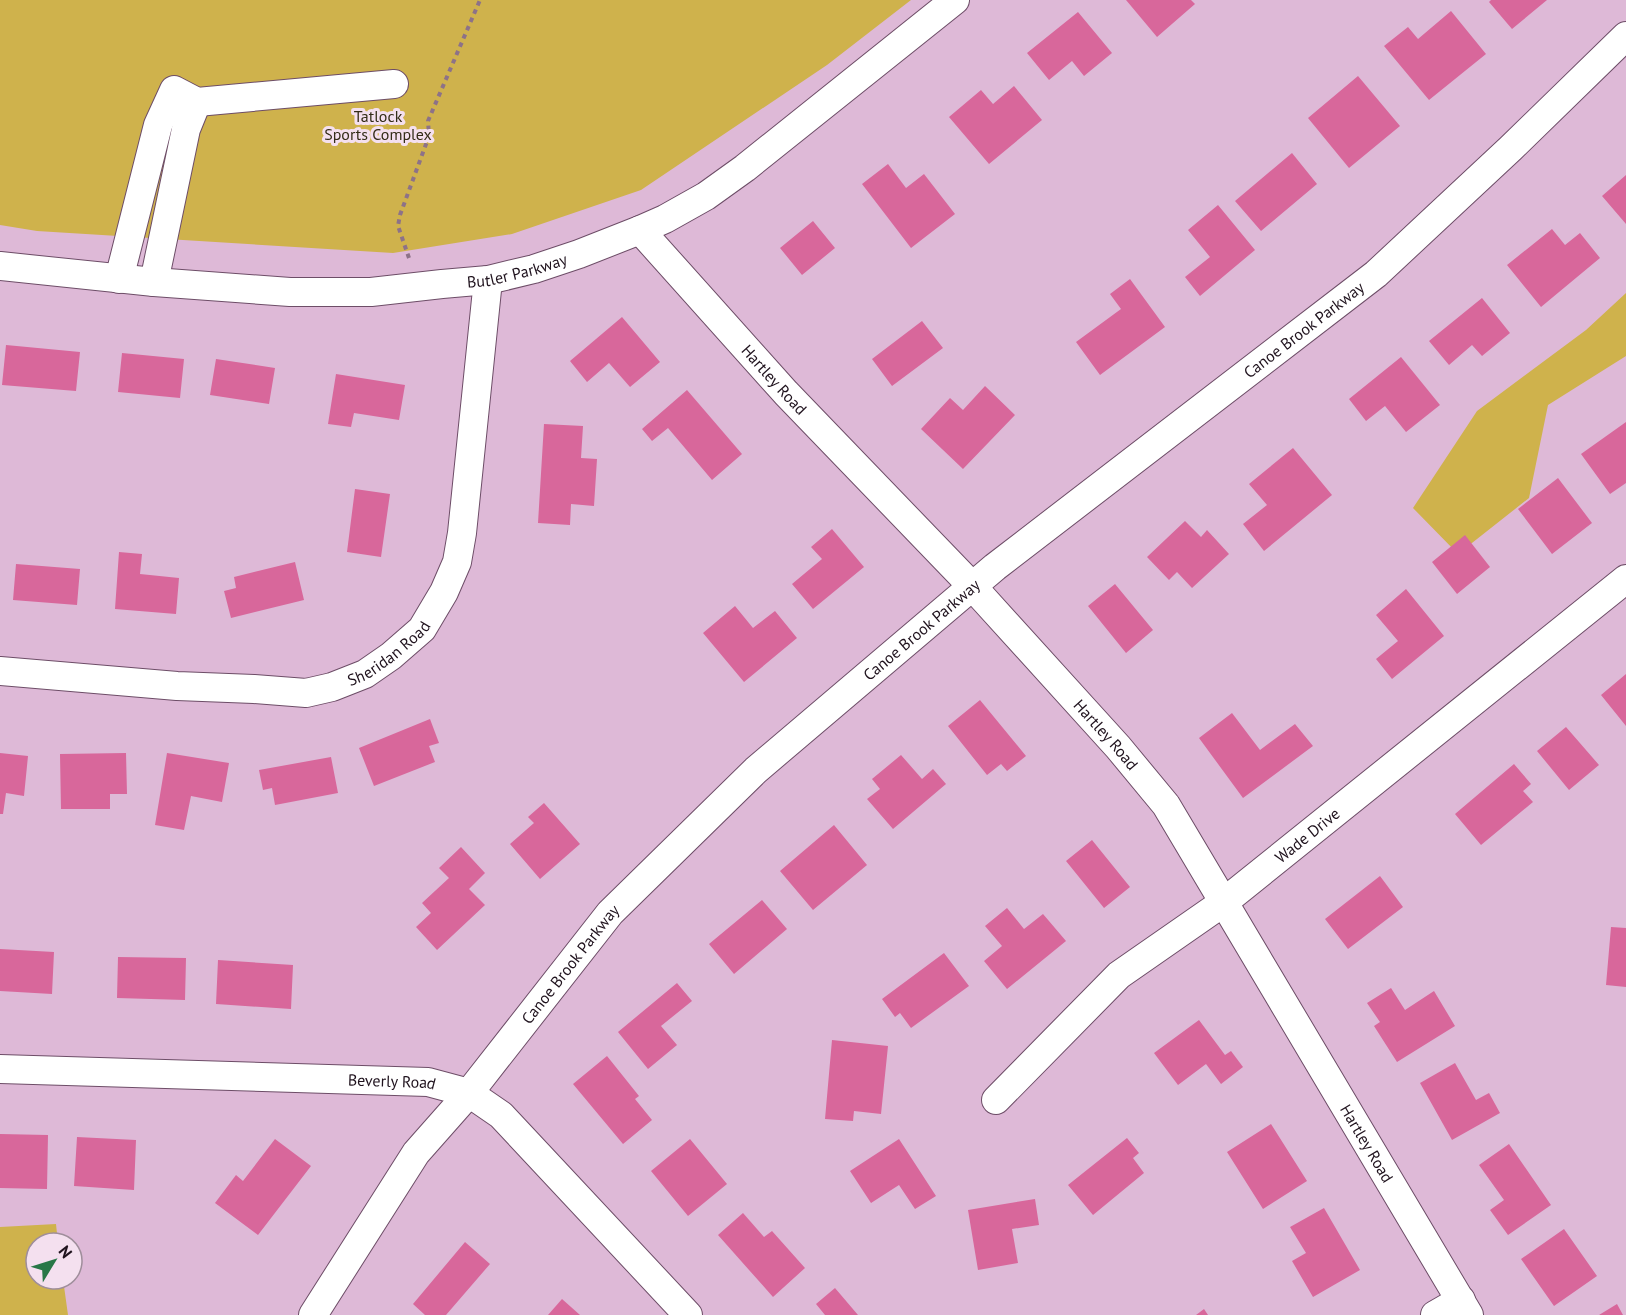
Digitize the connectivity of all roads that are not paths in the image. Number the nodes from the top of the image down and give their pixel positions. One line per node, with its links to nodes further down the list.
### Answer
1 (955, 0): 5 (street, Butler Parkway)
2 (1626, 36): 11 (street, Canoe Brook Parkway)
3 (394, 84): 4 (street)
4 (185, 96): 7 (street); 9 (street)
5 (640, 230): 8 (street, Butler Parkway); 11 (street, Hartley Road)
6 (0, 266): 7 (street, Butler Parkway)
7 (118, 279): 9 (street, Butler Parkway)
8 (488, 280): 9 (street, Butler Parkway); 12 (street, Sheridan Road)
9 (154, 282)
10 (1626, 579): 13 (street, Wade Drive)
11 (972, 586): 13 (street, Hartley Road); 15 (street, Canoe Brook Parkway)
12 (0, 671)
13 (1224, 902): 16 (street, Wade Drive); 17 (street, Hartley Road)
14 (0, 1070): 15 (street, Beverly Road)
15 (469, 1093): 18 (street, Canoe Brook Parkway); 19 (street, Beverly Road)
16 (996, 1100)
17 (1465, 1308): 20 (street)
18 (312, 1315)
19 (688, 1315)
20 (1434, 1315)

